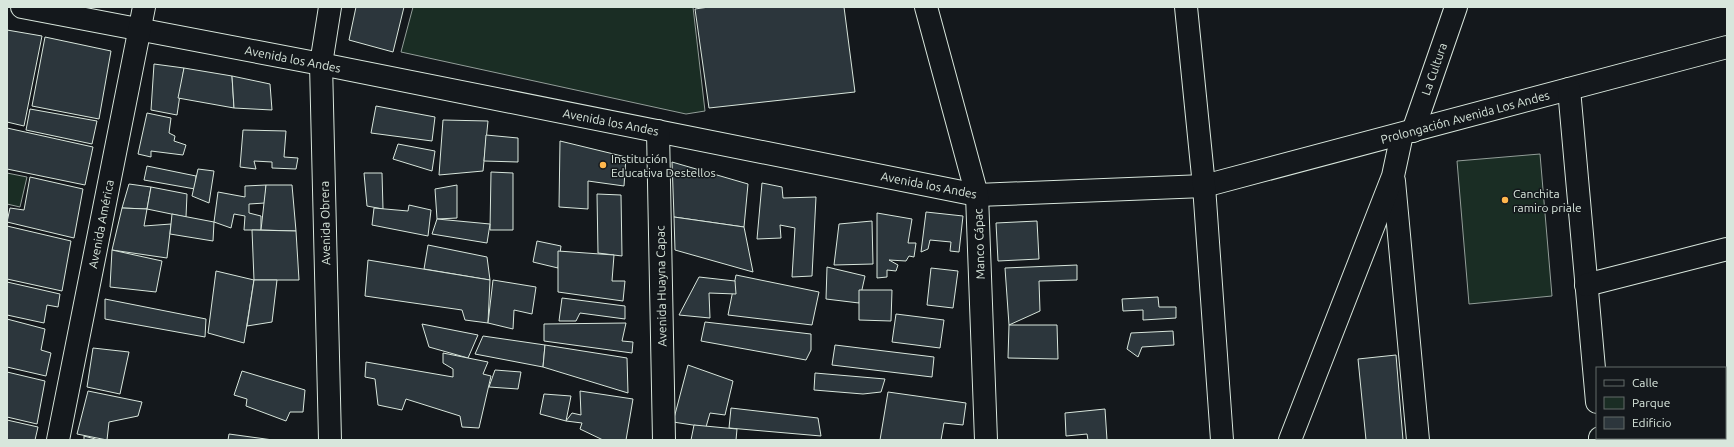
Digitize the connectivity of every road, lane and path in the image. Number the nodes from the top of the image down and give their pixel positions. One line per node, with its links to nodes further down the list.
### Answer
1 (22, 7): 7 (street, Avenida los Andes)
2 (144, 7): 7 (street, Avenida América)
3 (330, 7): 9 (street, Avenida Obrera)
4 (926, 7): 15 (street, Manco Cápac)
5 (1186, 7): 14 (street)
6 (1456, 7): 12 (street, La Cultura)
7 (140, 30): 9 (street, Avenida los Andes); 19 (street, Avenida América)
8 (1727, 47): 10 (street, Prolongación Avenida Los Andes)
9 (321, 64): 11 (street, Avenida los Andes); 20 (street, Avenida Obrera)
10 (1568, 89): 12 (street, Prolongación Avenida Los Andes); 17 (street)
11 (658, 131): 15 (street, Avenida los Andes); 21 (street, Avenida Huayna Capac)
12 (1408, 132): 13 (street, La Cultura); 14 (street, Prolongación Avenida Los Andes)
13 (1393, 176): 24 (street); 25 (street)
14 (1204, 186): 15 (street, Avenida los Andes); 23 (street)
15 (977, 195): 22 (street, Manco Cápac)
16 (1727, 249): 17 (street)
17 (1586, 285): 18 (street)
18 (1596, 391)
19 (58, 440)
20 (330, 440)
21 (664, 440)
22 (986, 440)
23 (1222, 440)
24 (1290, 440)
25 (1418, 440)

